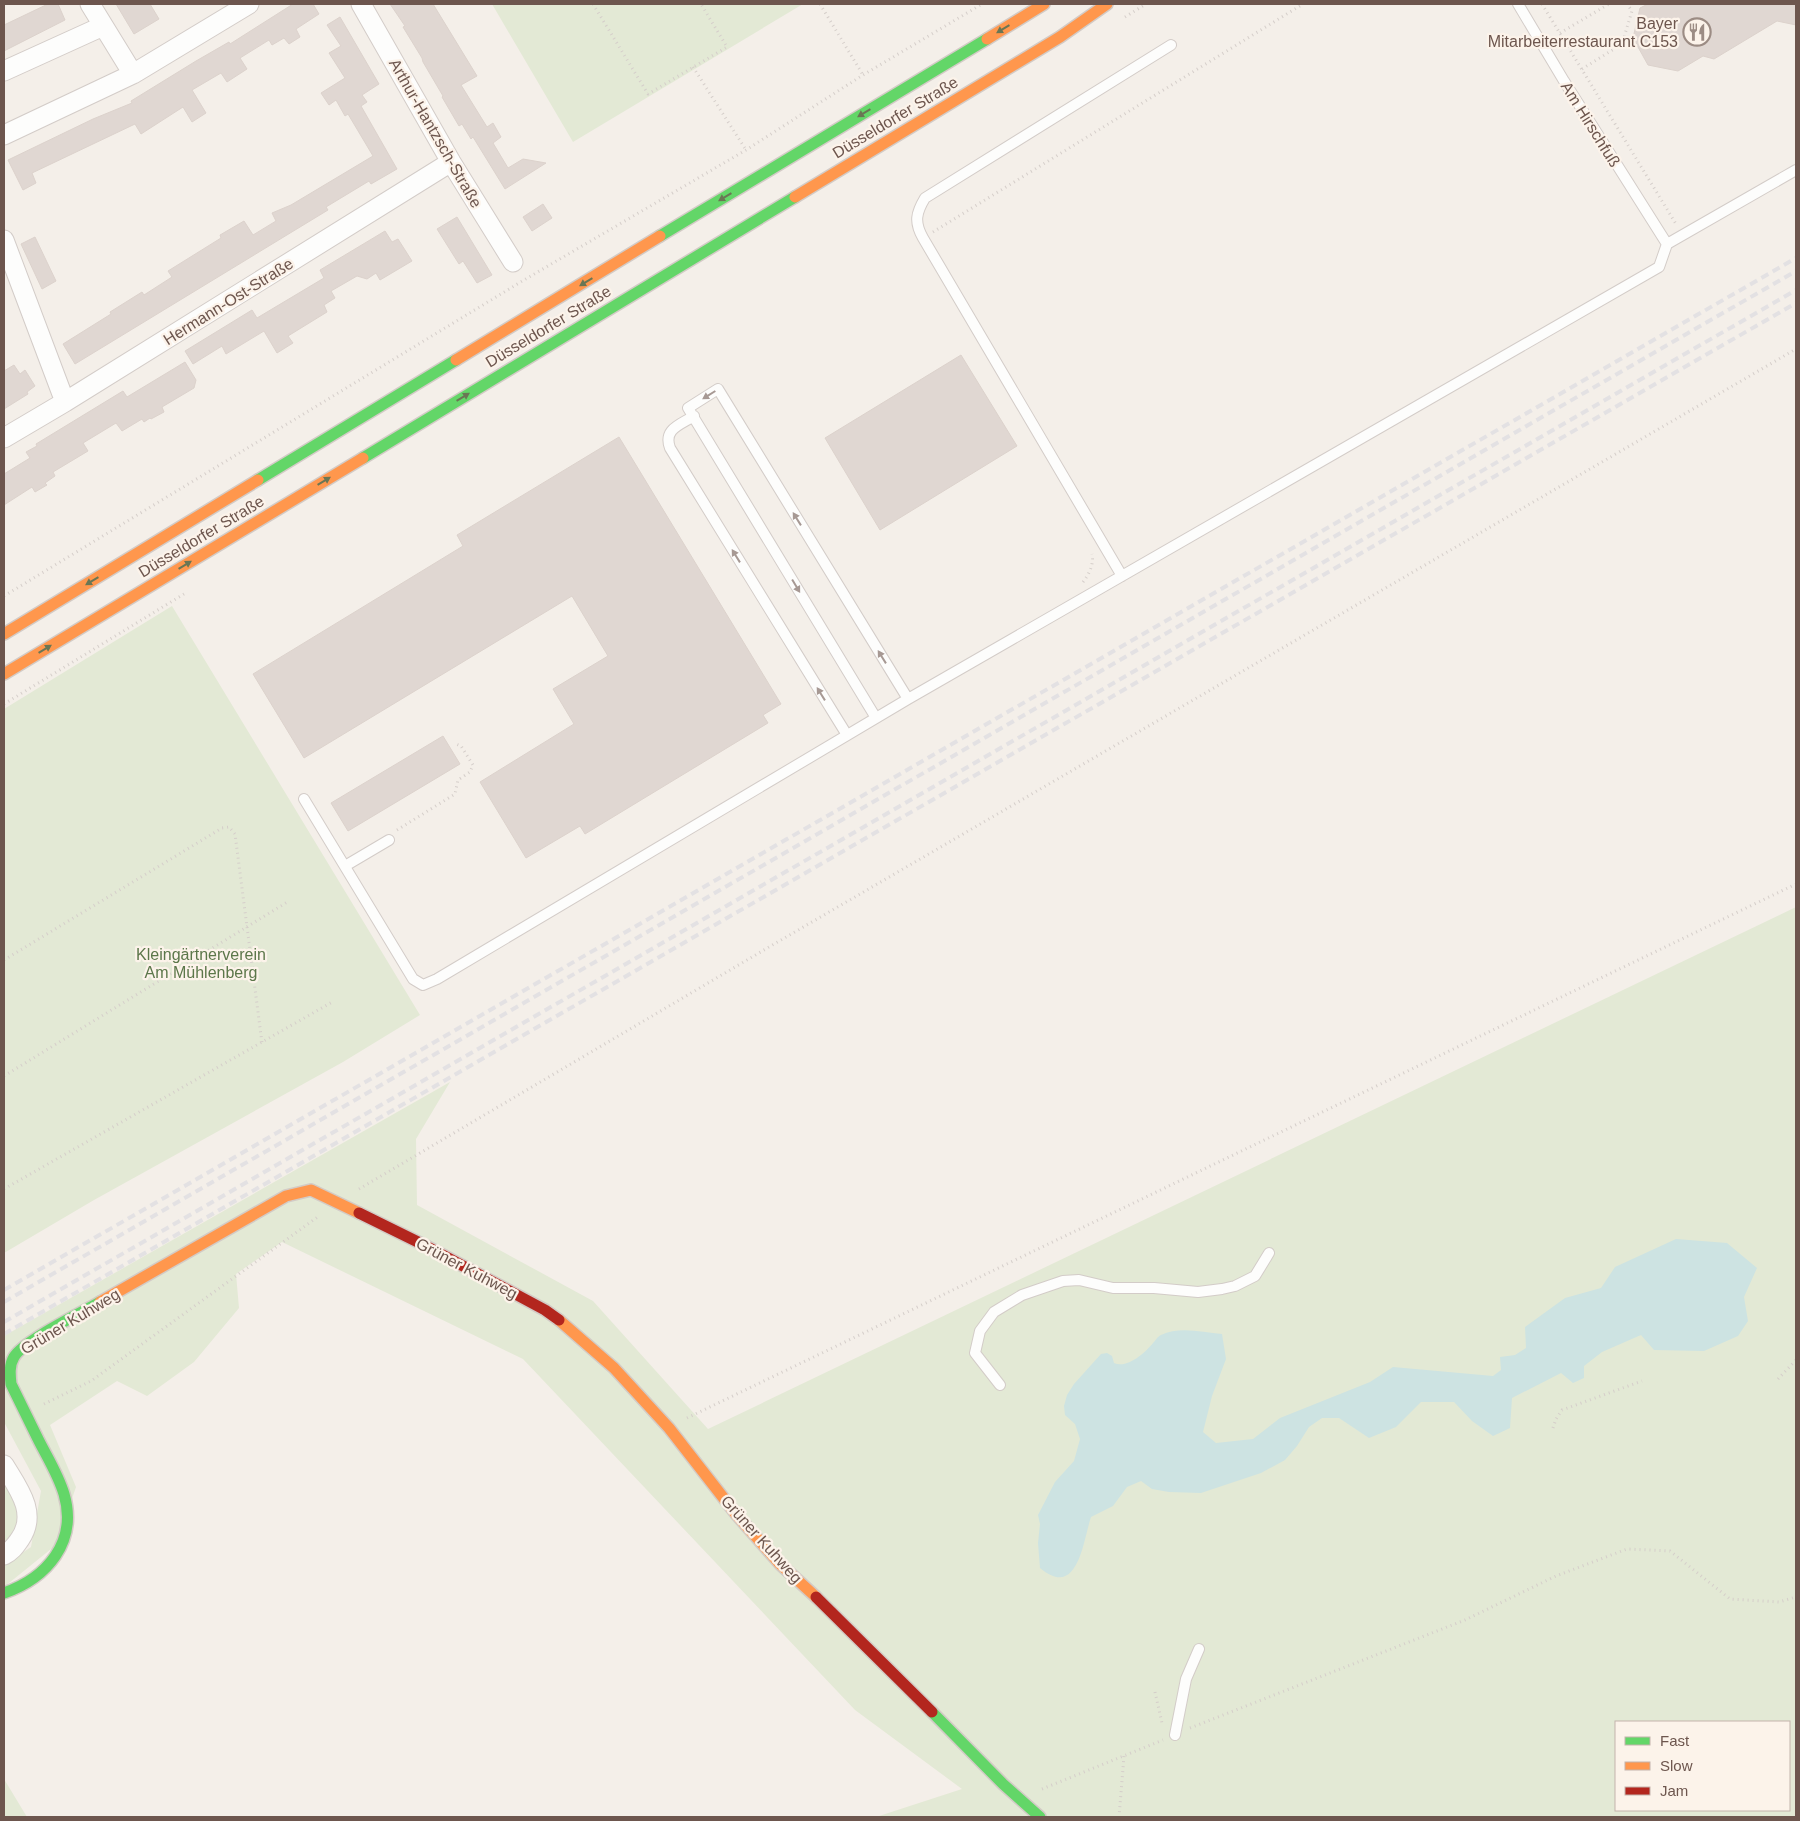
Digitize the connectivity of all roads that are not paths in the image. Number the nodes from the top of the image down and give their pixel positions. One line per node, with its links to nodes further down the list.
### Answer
1 (90, 4): 7 (street)
2 (249, 4): 10 (street)
3 (361, 4): 12 (street, Arthur-Hantzsch-Straße)
4 (1044, 4): 21 (main road, Düsseldorfer Straße, one-way to 21)
5 (1107, 4): 22 (main road, Düsseldorfer Straße, one-way to 5)
6 (1518, 4): 15 (lane, Am Hirschfuß)
7 (103, 26): 9 (street); 10 (street)
8 (1170, 45): 20 (lane)
9 (4, 71)
10 (133, 74): 11 (street)
11 (4, 135)
12 (451, 162): 16 (street, Arthur-Hantzsch-Straße); 17 (street, Hermann-Ost-Straße)
13 (1796, 170): 15 (lane)
14 (4, 240): 17 (street)
15 (1667, 244): 20 (lane)
16 (513, 262)
17 (65, 402): 19 (street, Hermann-Ost-Straße)
18 (694, 416): 23 (lane, one-way to 18); 24 (lane, one-way to 24); 25 (lane, one-way to 18)
19 (4, 438)
20 (1122, 576): 23 (lane)
21 (4, 634)
22 (4, 674)
23 (908, 699): 24 (lane)
24 (876, 718): 25 (lane)
25 (847, 736): 28 (lane)
26 (304, 799): 28 (lane)
27 (389, 840): 28 (lane)
28 (345, 866)
29 (1269, 1253): 30 (lane)
30 (1000, 1385)
31 (4, 1465): 32 (street)
32 (4, 1555)
33 (4, 1593): 36 (main road, Grüner Kuhweg)
34 (1198, 1649): 35 (lane)
35 (1170, 1737)
36 (1040, 1817)

